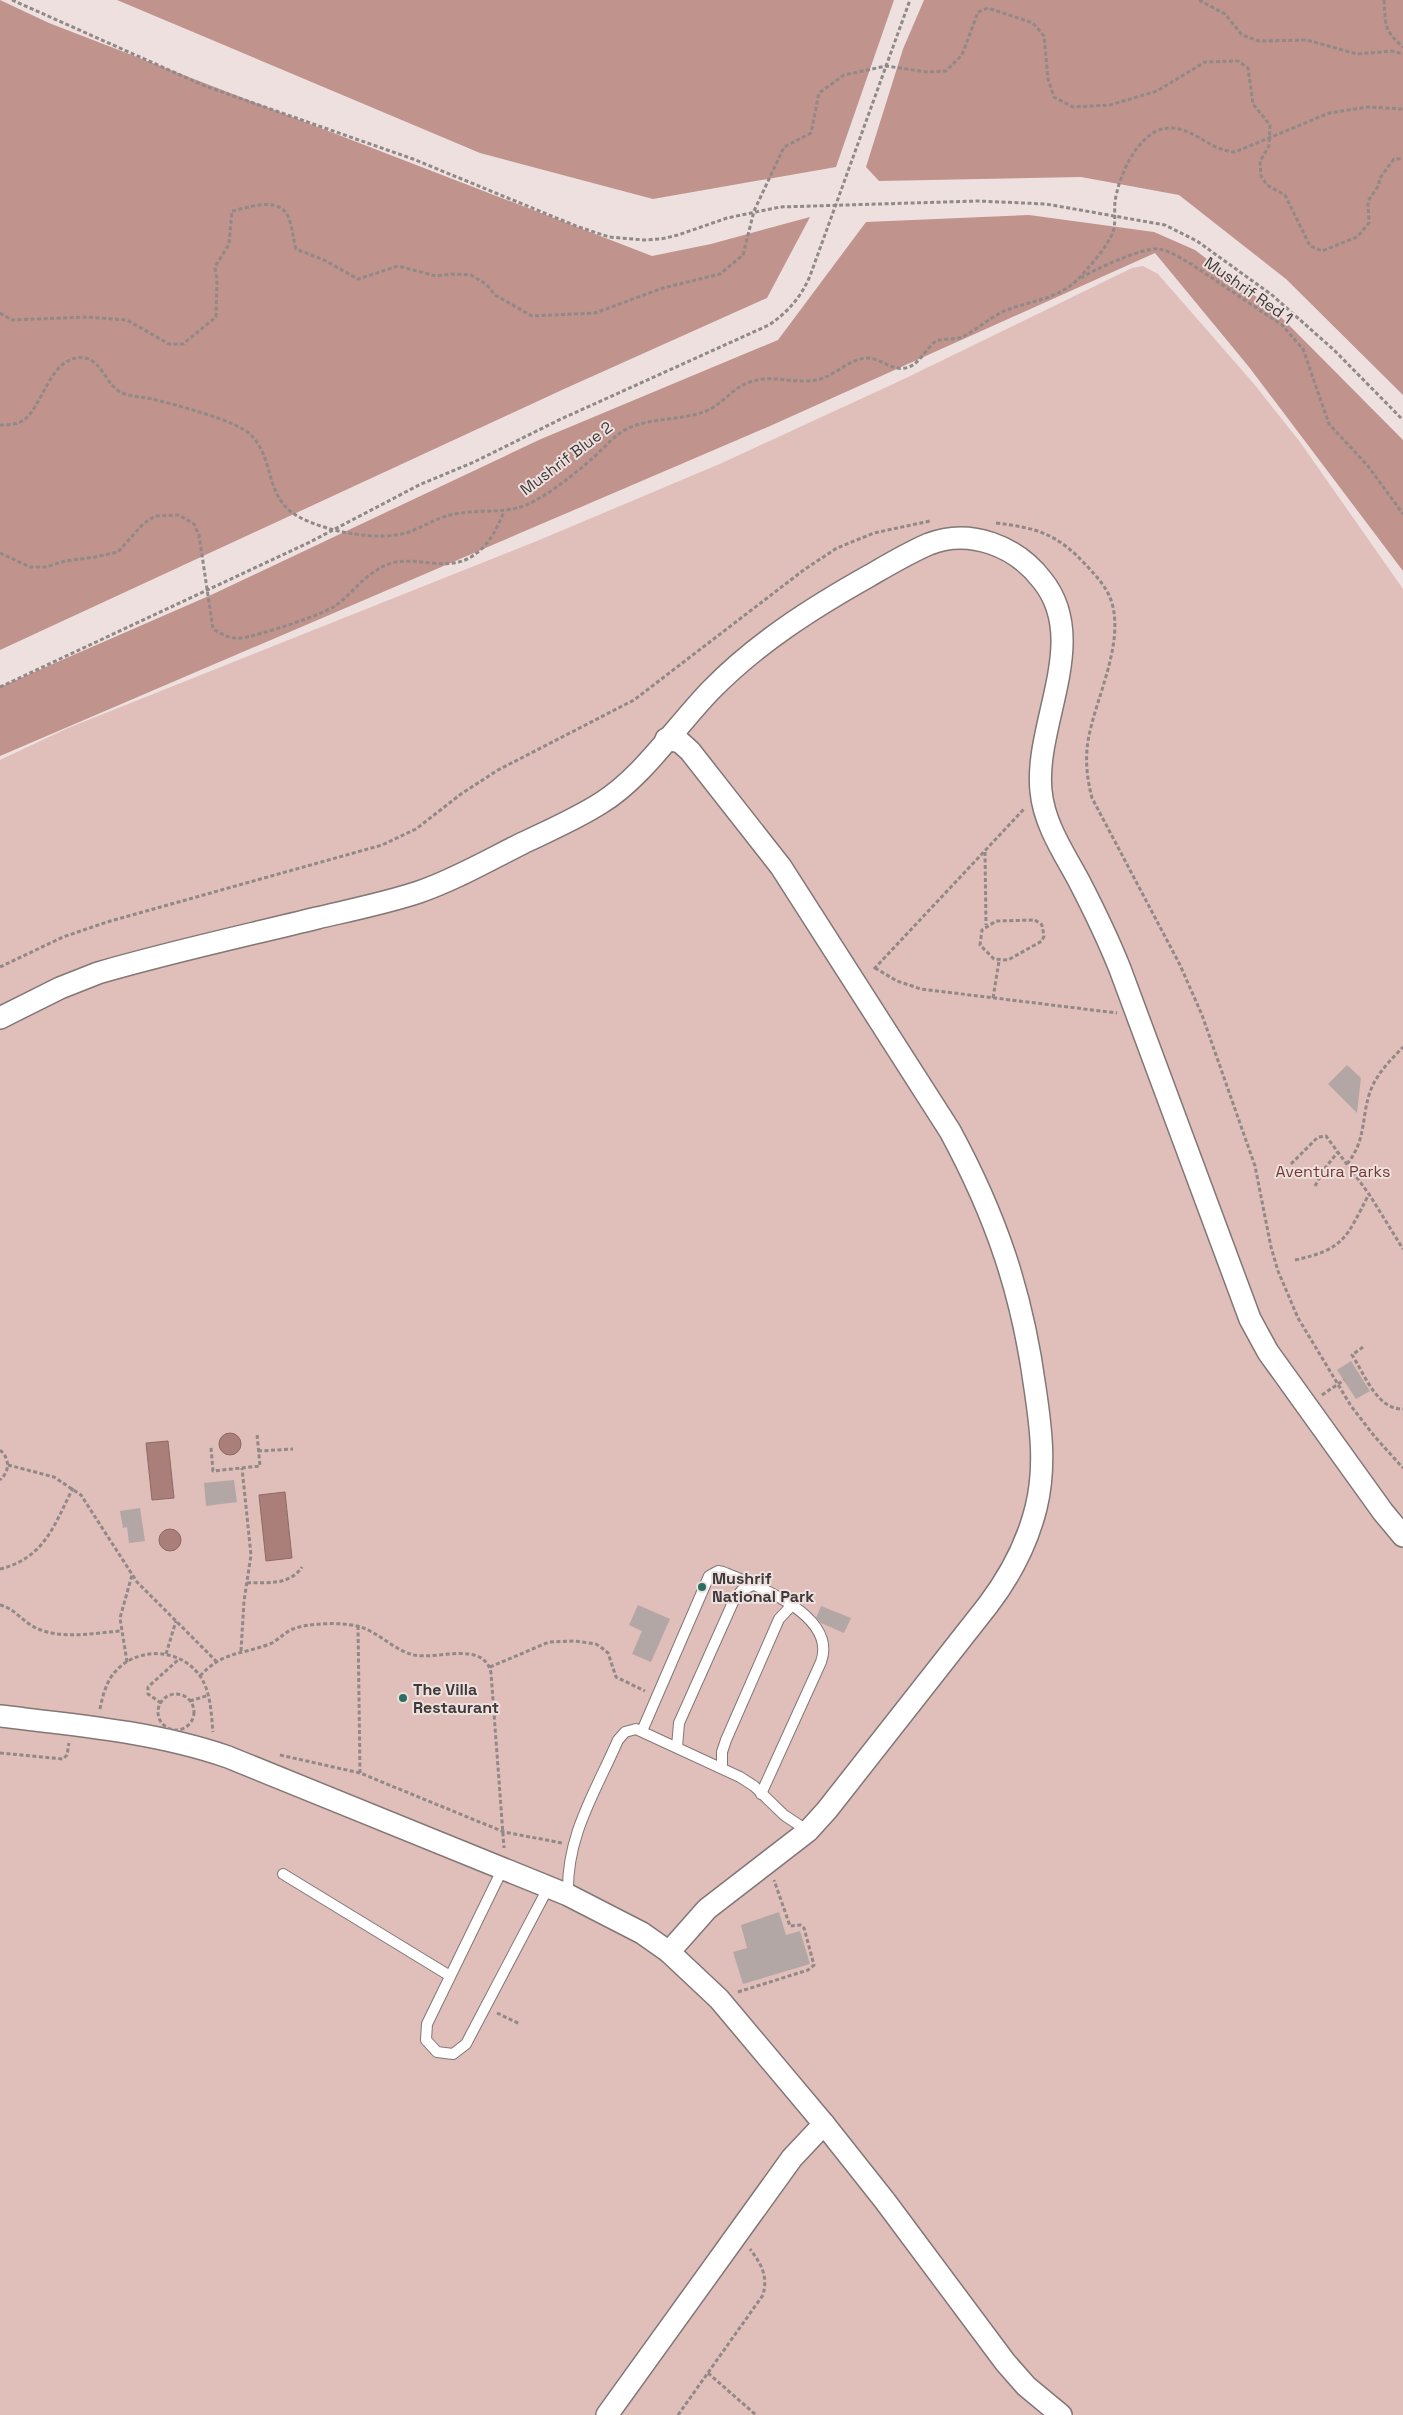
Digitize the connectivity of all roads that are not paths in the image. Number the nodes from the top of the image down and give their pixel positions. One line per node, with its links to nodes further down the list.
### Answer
1 (666, 739): 2 (street); 3 (street); 11 (street)
2 (0, 1018)
3 (1403, 1536)
4 (753, 1585): 5 (lane); 7 (lane); 8 (lane)
5 (793, 1604): 9 (lane); 10 (lane)
6 (0, 1716): 12 (street)
7 (642, 1731): 8 (lane); 15 (lane)
8 (678, 1747): 9 (lane)
9 (722, 1768): 10 (lane)
10 (761, 1794): 11 (lane)
11 (808, 1831): 16 (street)
12 (503, 1868): 14 (street); 17 (lane)
13 (283, 1874): 17 (lane)
14 (548, 1888): 15 (street); 17 (lane)
15 (568, 1896): 16 (street)
16 (669, 1952): 18 (street)
17 (450, 1976)
18 (824, 2124): 19 (street); 20 (street)
19 (607, 2415)
20 (1061, 2415)

